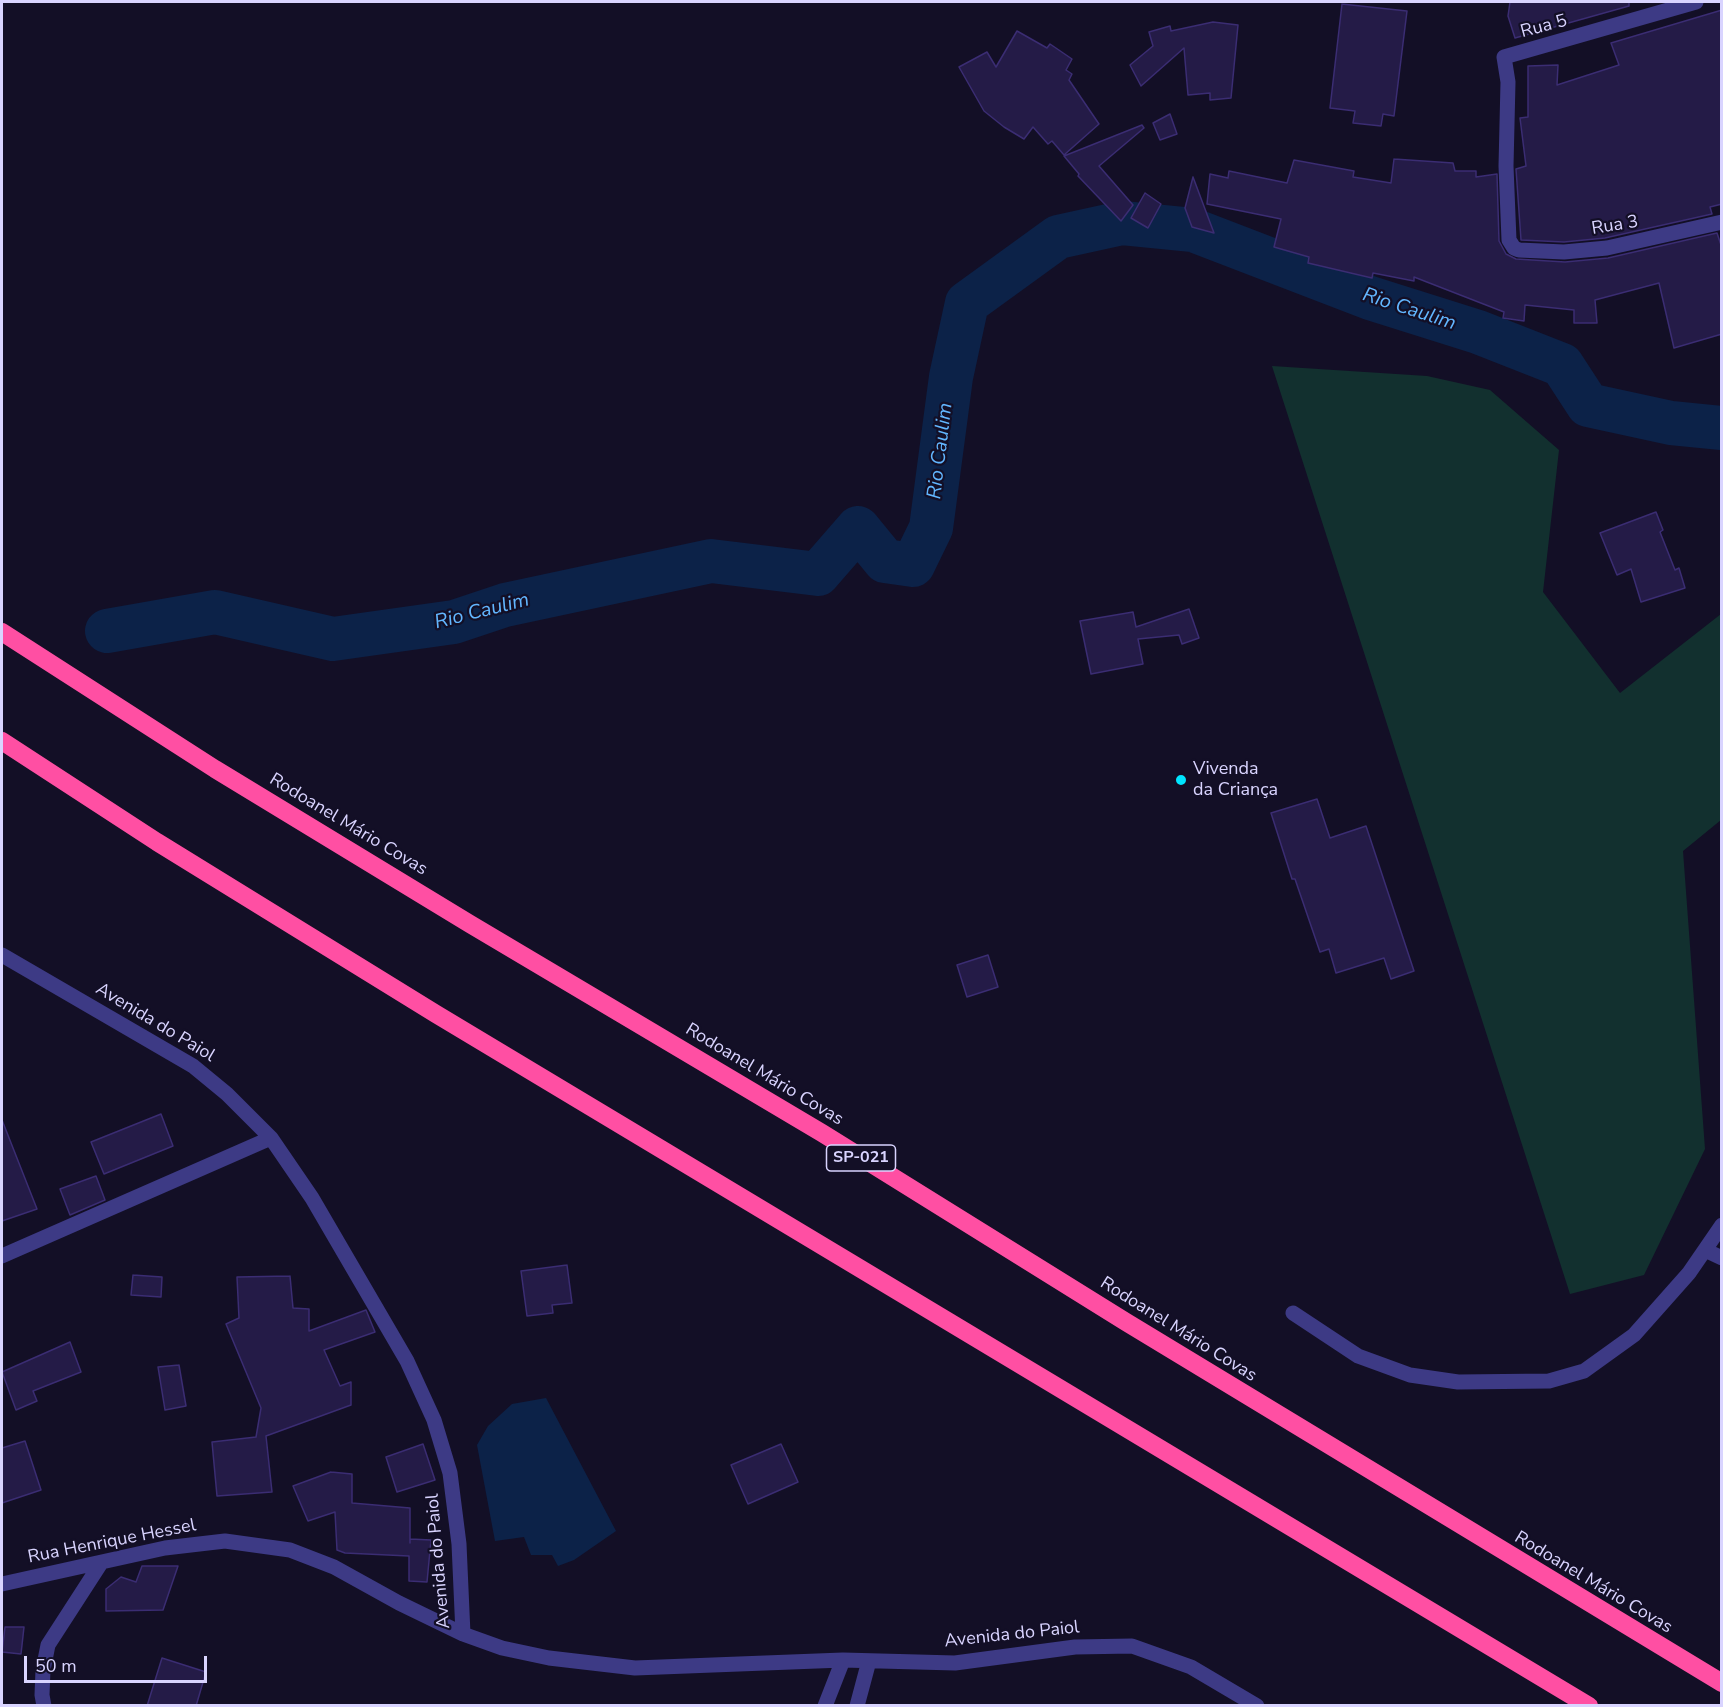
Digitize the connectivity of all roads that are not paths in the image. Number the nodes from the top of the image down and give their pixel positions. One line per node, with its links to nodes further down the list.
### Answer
1 (1696, 2): 3 (street, Rua 5)
2 (1722, 222): 3 (street, Rua 3)
3 (1514, 248)
4 (2, 632): 18 (highway, Rodoanel Mário Covas / SP-021)
5 (2, 741): 23 (highway)
6 (2, 955): 7 (street, Avenida do Paiol)
7 (271, 1138): 10 (street); 15 (street, Avenida do Paiol)
8 (1722, 1225): 9 (street)
9 (1705, 1250): 11 (street); 12 (street)
10 (2, 1256)
11 (1722, 1258)
12 (1293, 1313)
13 (101, 1563): 14 (street, Rua Henrique Hessel); 15 (street, Rua Henrique Hessel); 19 (street)
14 (2, 1584)
15 (463, 1634): 16 (street, Avenida do Paiol)
16 (843, 1660): 17 (street, Avenida do Paiol); 20 (street)
17 (870, 1661): 21 (street); 22 (street, Avenida do Paiol)
18 (1722, 1683)
19 (44, 1706)
20 (825, 1706)
21 (857, 1706)
22 (1257, 1706)
23 (1589, 1706)

